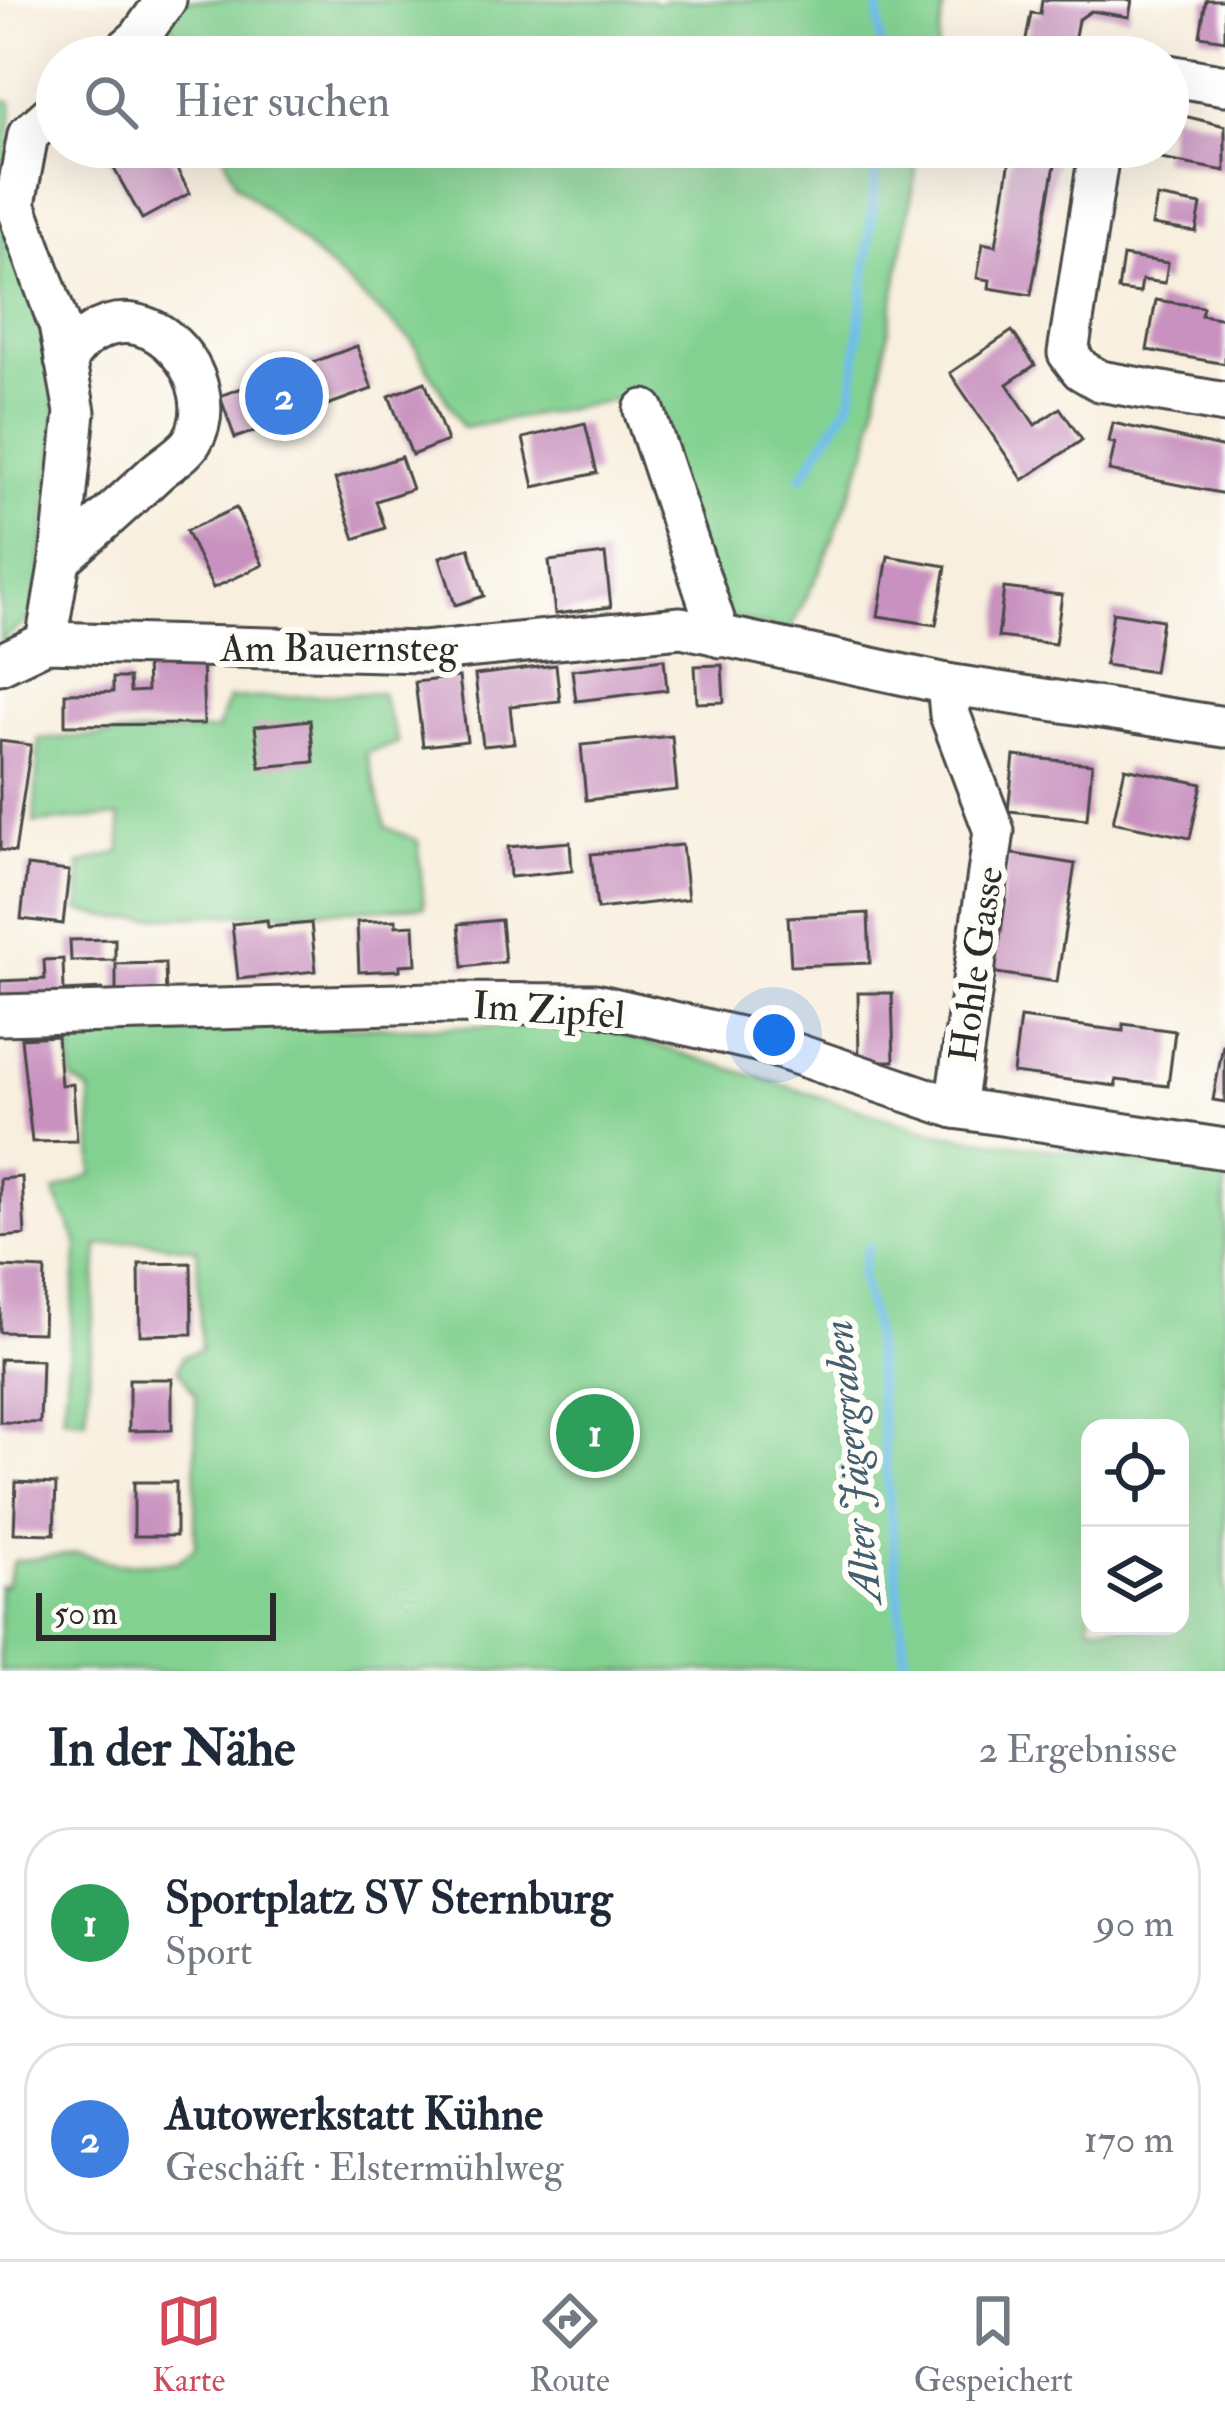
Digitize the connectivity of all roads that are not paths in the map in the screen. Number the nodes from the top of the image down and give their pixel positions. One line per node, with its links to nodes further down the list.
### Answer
1 (166, 0): 2 (street)
2 (140, 36)
3 (1189, 79): 4 (street)
4 (1225, 85)
5 (36, 128): 7 (street)
6 (1097, 168): 8 (street)
7 (65, 361): 10 (street); 10 (street)
8 (1225, 403)
9 (644, 410): 11 (street)
10 (60, 560): 12 (street)
11 (720, 637): 12 (street, Am Bauernsteg); 14 (street)
12 (46, 642): 13 (street, Am Bauernsteg)
13 (0, 664)
14 (947, 685): 15 (street); 17 (street, Hohle Gasse)
15 (1225, 727)
16 (0, 1015): 17 (street, Im Zipfel)
17 (955, 1108): 18 (street, Im Zipfel)
18 (1225, 1150)

